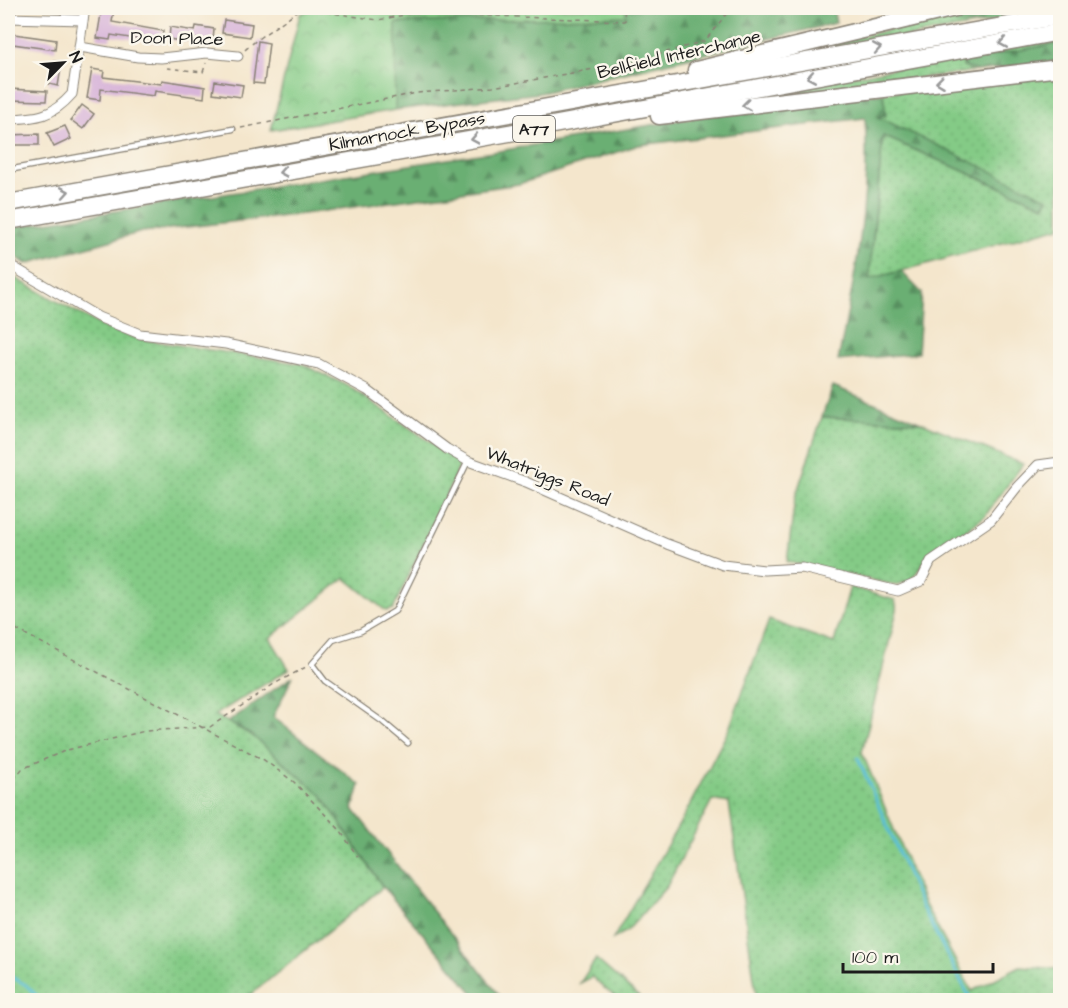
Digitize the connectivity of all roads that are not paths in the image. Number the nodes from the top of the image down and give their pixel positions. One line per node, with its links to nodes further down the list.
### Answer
1 (85, 8): 5 (street)
2 (955, 8): 10 (highway, Bellfield Interchange / A77)
3 (1060, 16): 10 (highway, Kilmarnock Bypass / A77, one-way to 3)
4 (8, 18): 5 (street)
5 (83, 20): 7 (street)
6 (1060, 32): 13 (highway, Kilmarnock Bypass / A77, one-way to 13)
7 (80, 46): 8 (street, Doon Place); 11 (street)
8 (238, 56)
9 (1060, 68): 13 (highway, A77, one-way to 13)
10 (517, 111): 15 (highway, Kilmarnock Bypass / A77, one-way to 10)
11 (8, 119)
12 (233, 129): 14 (lane)
13 (509, 133): 16 (highway, Kilmarnock Bypass / A77, one-way to 16)
14 (8, 170)
15 (8, 203)
16 (8, 221)
17 (8, 264): 18 (street, Whatriggs Road)
18 (468, 461): 19 (street, Whatriggs Road); 20 (lane)
19 (1060, 462)
20 (408, 742)

